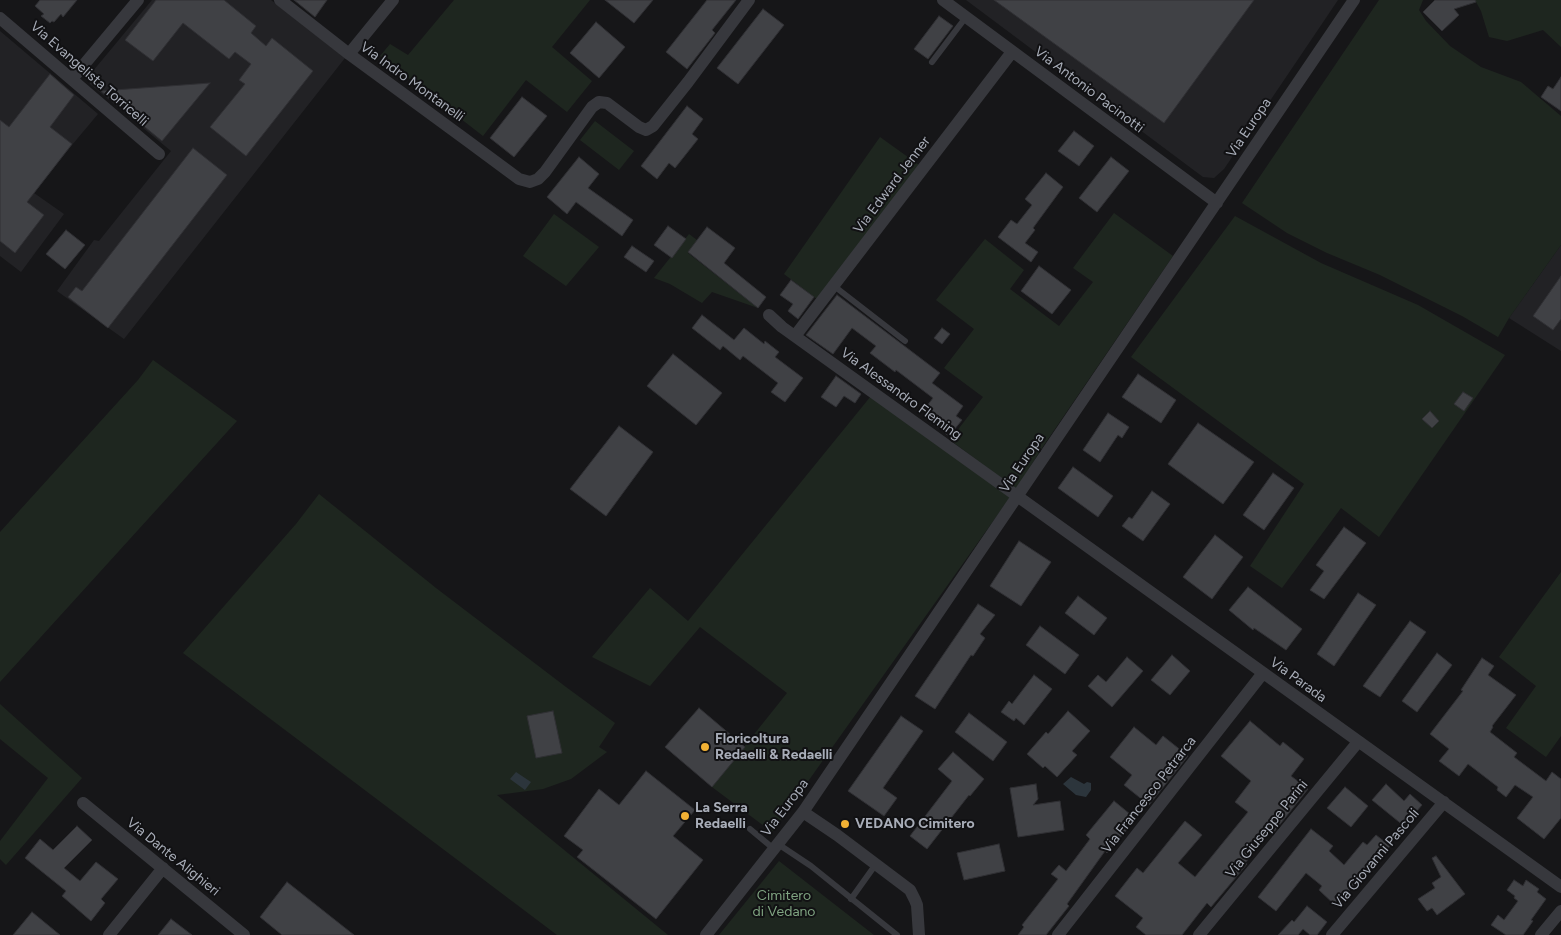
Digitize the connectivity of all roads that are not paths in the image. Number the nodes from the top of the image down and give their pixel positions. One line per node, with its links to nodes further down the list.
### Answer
1 (138, 0): 12 (street)
2 (280, 0): 10 (street, Via Indro Montanelli)
3 (393, 0): 10 (street)
4 (749, 0): 10 (street, Via Indro Montanelli)
5 (944, 0): 7 (street, Via Antonio Pacinotti)
6 (1354, 0): 14 (street, Via Europa)
7 (966, 17): 9 (street, Via Antonio Pacinotti); 11 (lane)
8 (0, 18): 12 (street, Via Evangelista Torricelli)
9 (1012, 52): 14 (street, Via Antonio Pacinotti); 15 (street, Via Edward Jenner)
10 (349, 54)
11 (932, 62)
12 (72, 79): 13 (street, Via Evangelista Torricelli)
13 (159, 154)
14 (1217, 203): 19 (street, Via Europa)
15 (834, 286): 17 (street, Via Edward Jenner); 18 (lane)
16 (768, 315): 17 (street, Via Alessandro Fleming)
17 (795, 336): 19 (street, Via Alessandro Fleming)
18 (906, 340)
19 (1018, 496): 20 (street, Via Parada); 24 (street, Via Europa)
20 (1264, 673): 21 (street, Via Parada); 37 (street, Via Francesco Petrarca)
21 (1358, 742): 22 (street, Via Parada); 38 (street, Via Giuseppe Parini)
22 (1444, 802): 29 (street, Via Parada); 39 (street, Via Giovanni Pascoli)
23 (83, 803): 28 (street, Via Dante Alighieri)
24 (803, 812): 26 (street, Via Europa); 27 (street)
25 (750, 829): 26 (lane)
26 (776, 846): 30 (lane); 34 (street, Via Europa)
27 (876, 864): 30 (lane); 36 (street)
28 (163, 868): 32 (street); 33 (street, Via Dante Alighieri)
29 (1561, 887)
30 (851, 899): 35 (lane)
31 (1561, 911): 40 (street)
32 (109, 935)
33 (244, 935)
34 (706, 935)
35 (897, 935)
36 (919, 935)
37 (1058, 935)
38 (1199, 935)
39 (1332, 935)
40 (1541, 935)

